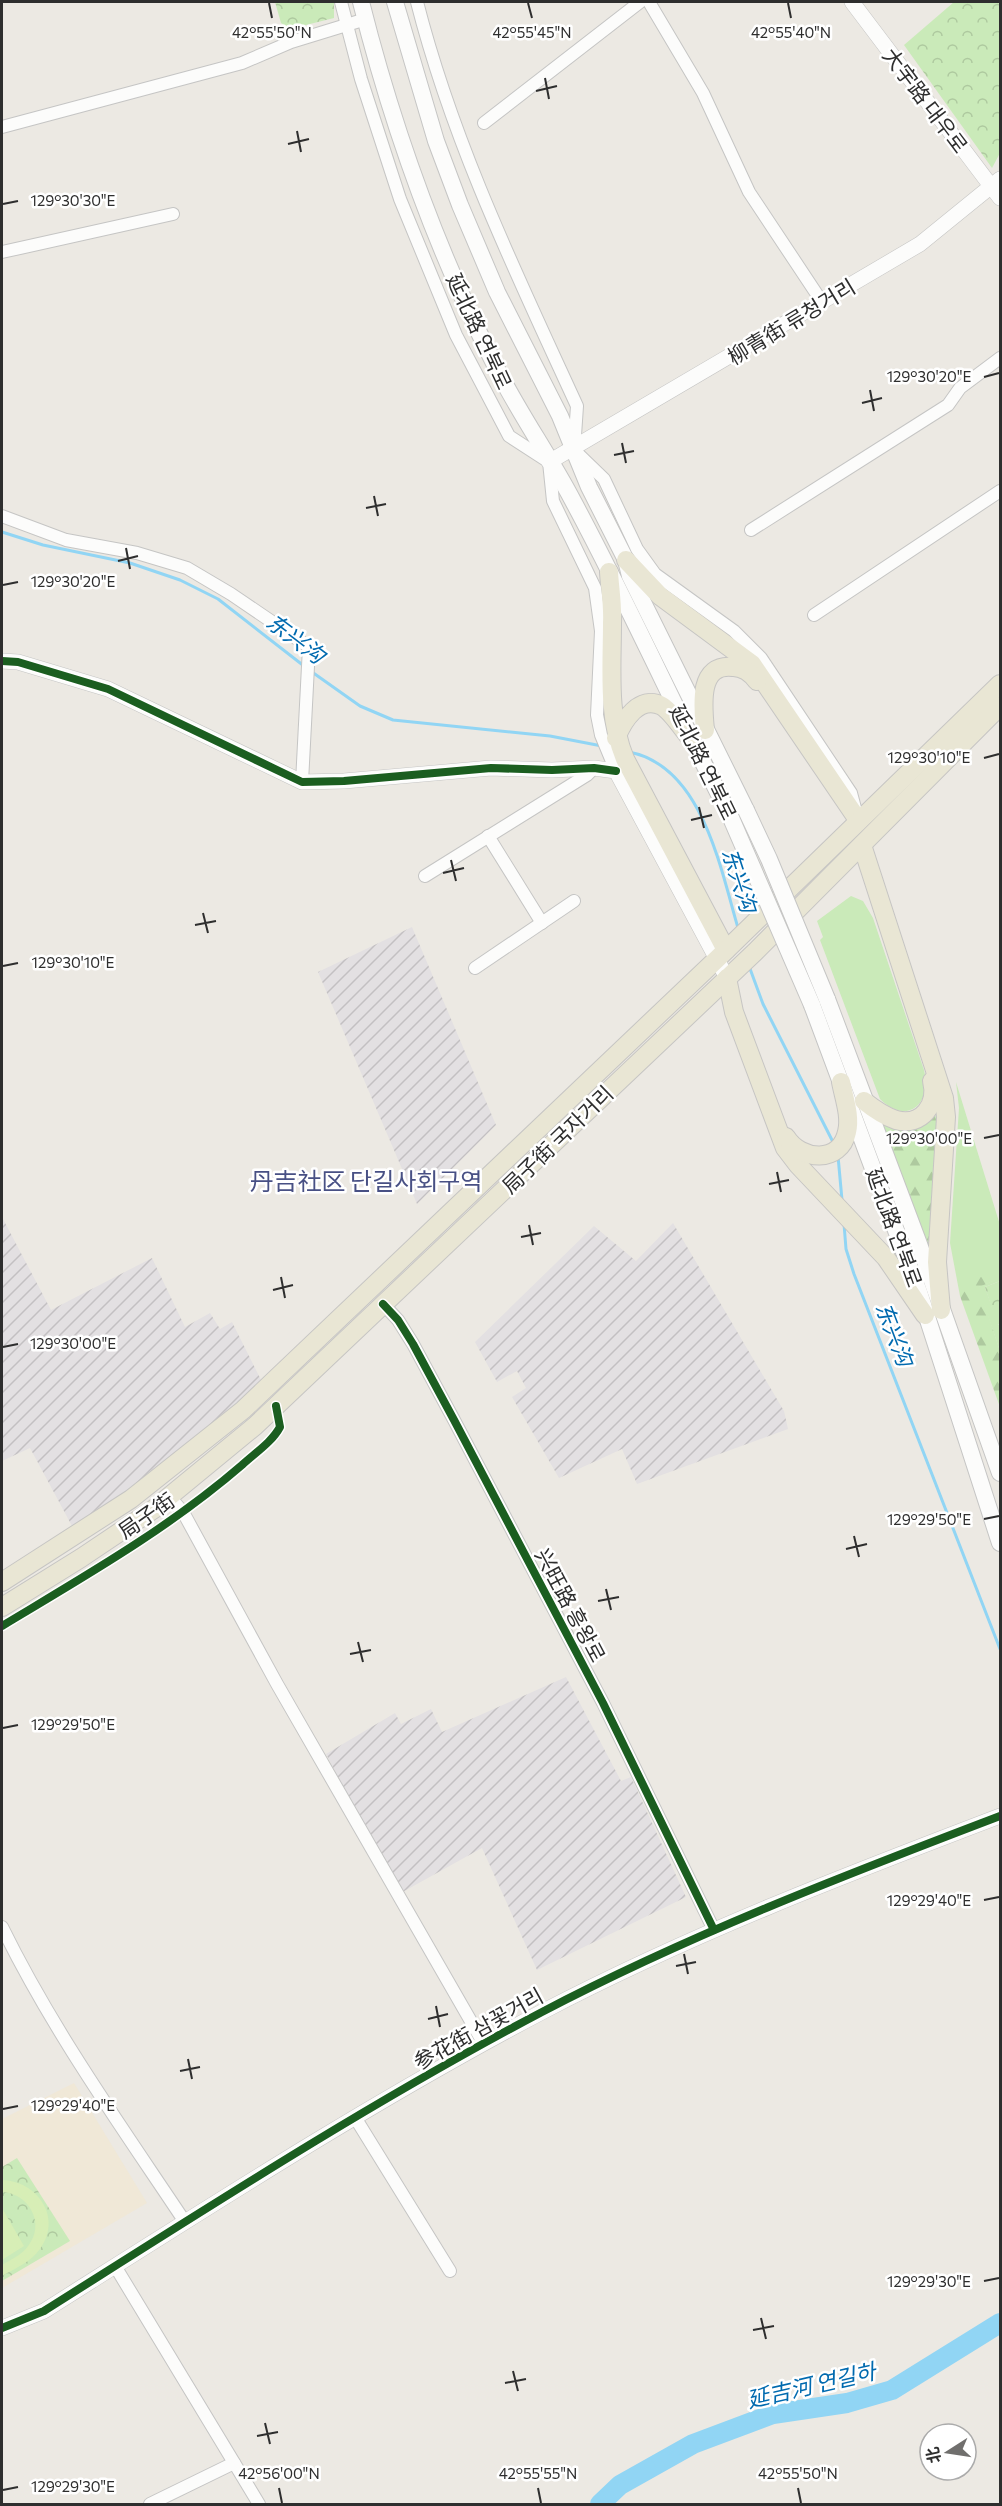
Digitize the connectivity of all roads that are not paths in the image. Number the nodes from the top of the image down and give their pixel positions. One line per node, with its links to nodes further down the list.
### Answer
1 (341, 2): 9 (street)
2 (362, 2): 8 (main road, 延北路 연북로)
3 (395, 2): 17 (main road, 延北路 연북로)
4 (417, 2): 17 (street)
5 (640, 2): 10 (street)
6 (649, 2): 15 (street)
7 (852, 2): 12 (street, 大宇路 대우로)
8 (366, 19): 9 (street); 18 (main road, 延北路 연북로)
9 (346, 25): 11 (street); 18 (street)
10 (484, 123)
11 (2, 127)
12 (998, 188): 15 (street, 柳青街 류청거리)
13 (173, 214): 14 (street)
14 (2, 252)
15 (822, 302): 17 (street, 柳青街 류청거리)
16 (1000, 358): 21 (street)
17 (574, 450): 18 (street, 柳青街 류청거리); 22 (main road, 延北路 연북로); 33 (street)
18 (549, 462): 23 (main road, 延北路 연북로); 29 (street)
19 (1000, 491): 24 (street)
20 (2, 516): 32 (street)
21 (751, 530)
22 (626, 560): 28 (main road, 延北路 연북로); 33 (main road)
23 (609, 572): 28 (main road, 延北路 연북로); 29 (main road)
24 (814, 615)
25 (2, 661): 32 (street)
26 (1000, 684): 33 (main road, 局子街 국자거리)
27 (1000, 706): 35 (main road, 局子街 국자거리)
28 (698, 735): 29 (main road); 33 (main road); 42 (main road, 延北路 연북로, bridge)
29 (609, 736): 30 (main road)
30 (616, 762): 31 (street); 39 (main road)
31 (594, 768): 32 (street); 34 (street)
32 (302, 782)
33 (856, 822): 39 (main road, 局子街 국자거리)
34 (488, 836): 36 (street); 38 (street)
35 (860, 846): 41 (main road, 局子街 국자거리); 44 (main road); 46 (main road)
36 (425, 876)
37 (574, 901): 38 (street)
38 (542, 923): 40 (street)
39 (725, 952): 41 (street); 50 (main road, 局子街 국자거리)
40 (475, 968)
41 (731, 974): 43 (main road); 45 (main road, 局子街 국자거리); 46 (main road)
42 (819, 1002): 43 (main road, 延北路 연북로); 44 (main road, 延北路 연북로)
43 (841, 1082): 46 (main road, 延北路 연북로)
44 (864, 1101): 46 (main road, 延北路 연북로)
45 (383, 1304): 48 (main road, 局子街 국자거리); 54 (street, 兴旺路 흥왕로)
46 (933, 1312): 47 (main road, 延北路 연북로); 49 (main road, 延北路 연북로)
47 (1000, 1473)
48 (170, 1496): 51 (main road, 局子街 국자거리); 55 (street)
49 (1000, 1543)
50 (2, 1582)
51 (2, 1606)
52 (1000, 1816): 54 (street, 参花街 삼꽃거리)
53 (2, 1928): 57 (street)
54 (714, 1930): 55 (street, 参花街 삼꽃거리)
55 (484, 2044): 56 (street, 参花街 삼꽃거리)
56 (356, 2119): 57 (street, 参花街 삼꽃거리); 59 (street)
57 (185, 2222): 58 (street, 参花街 삼꽃거리)
58 (116, 2266): 60 (street, 参花街 삼꽃거리); 61 (street)
59 (450, 2271)
60 (2, 2328)
61 (234, 2463): 62 (street); 63 (street)
62 (150, 2505)
63 (259, 2505)

